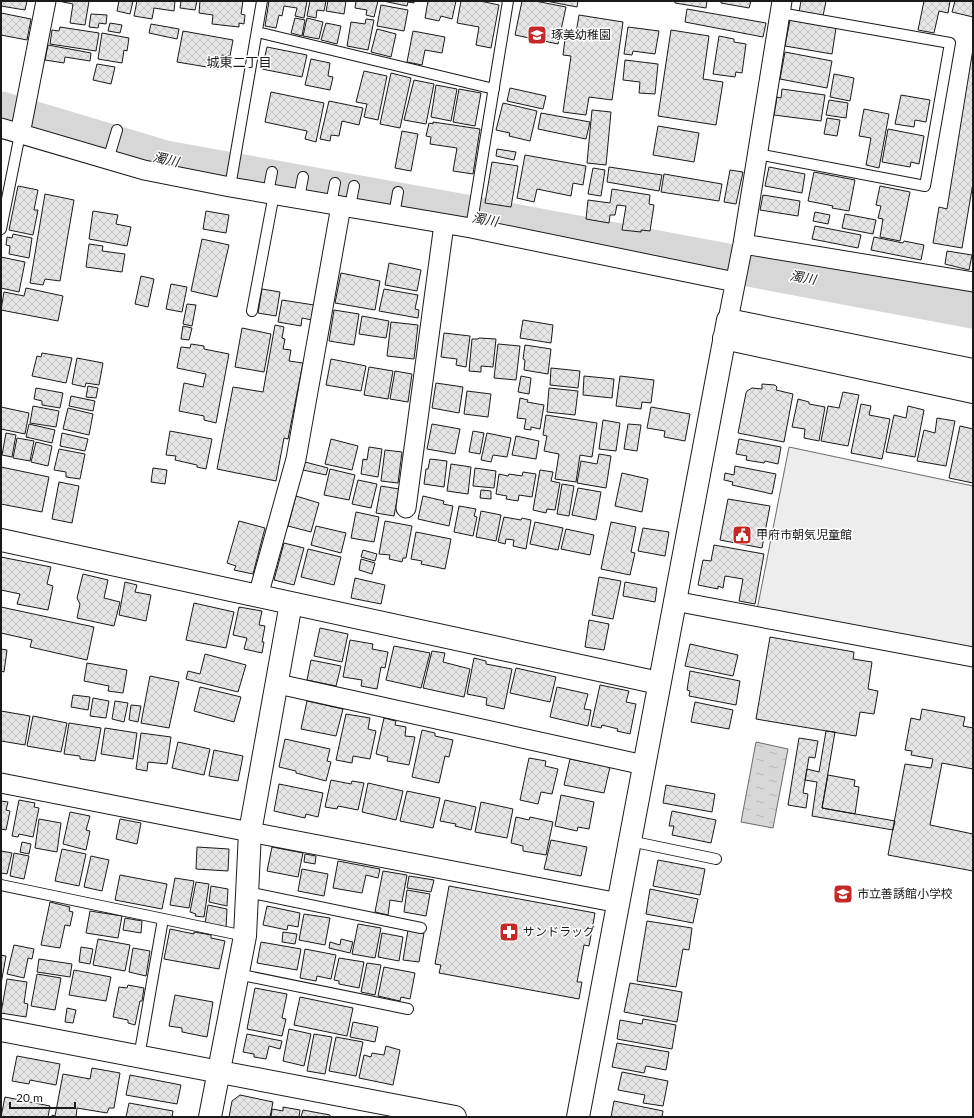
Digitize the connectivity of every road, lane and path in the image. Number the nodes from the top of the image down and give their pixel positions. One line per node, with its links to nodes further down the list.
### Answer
1 (46, 1): 9 (street)
2 (262, 1): 5 (lane)
3 (508, 1): 6 (lane)
4 (781, 7): 10 (street); 10 (lane)
5 (256, 32): 6 (lane); 15 (lane)
6 (494, 89): 23 (lane)
7 (1, 128): 9 (street)
8 (117, 130): 11 (lane)
9 (20, 134): 11 (street); 24 (lane)
10 (757, 154): 25 (street)
11 (110, 156): 15 (street)
12 (272, 172): 17 (lane)
13 (303, 177): 19 (lane)
14 (335, 183): 20 (lane)
15 (230, 184): 17 (street)
16 (354, 186): 20 (lane)
17 (271, 191): 19 (street); 28 (lane)
18 (398, 192): 21 (lane)
19 (299, 195): 20 (street)
20 (341, 203): 21 (street); 34 (street)
21 (394, 211): 22 (street)
22 (444, 224): 23 (street); 32 (street)
23 (471, 225): 26 (street)
24 (1, 229)
25 (742, 245): 26 (street); 27 (street)
26 (735, 282): 29 (street)
27 (973, 282)
28 (252, 311)
29 (726, 329): 30 (street); 31 (street); 35 (street)
30 (973, 370)
31 (973, 392)
32 (406, 508)
33 (1, 540): 34 (street)
34 (258, 596): 36 (street)
35 (674, 601): 37 (street); 38 (street)
36 (291, 603): 38 (street); 39 (street)
37 (973, 656)
38 (659, 683): 40 (street)
39 (278, 684): 40 (street); 42 (street)
40 (644, 766): 43 (street)
41 (1, 783): 42 (street)
42 (250, 832): 46 (street); 47 (street)
43 (630, 841): 44 (lane); 47 (street)
44 (716, 859)
45 (1, 885): 48 (lane)
46 (247, 892): 49 (lane); 50 (street)
47 (619, 904): 58 (street)
48 (163, 919): 50 (lane); 54 (lane)
49 (422, 928)
50 (245, 936): 51 (street)
51 (237, 974): 52 (lane); 55 (street)
52 (408, 1009)
53 (2, 1033): 54 (street)
54 (139, 1057): 55 (street)
55 (219, 1072): 56 (street); 57 (street)
56 (210, 1117)
57 (455, 1117)
58 (578, 1117)

